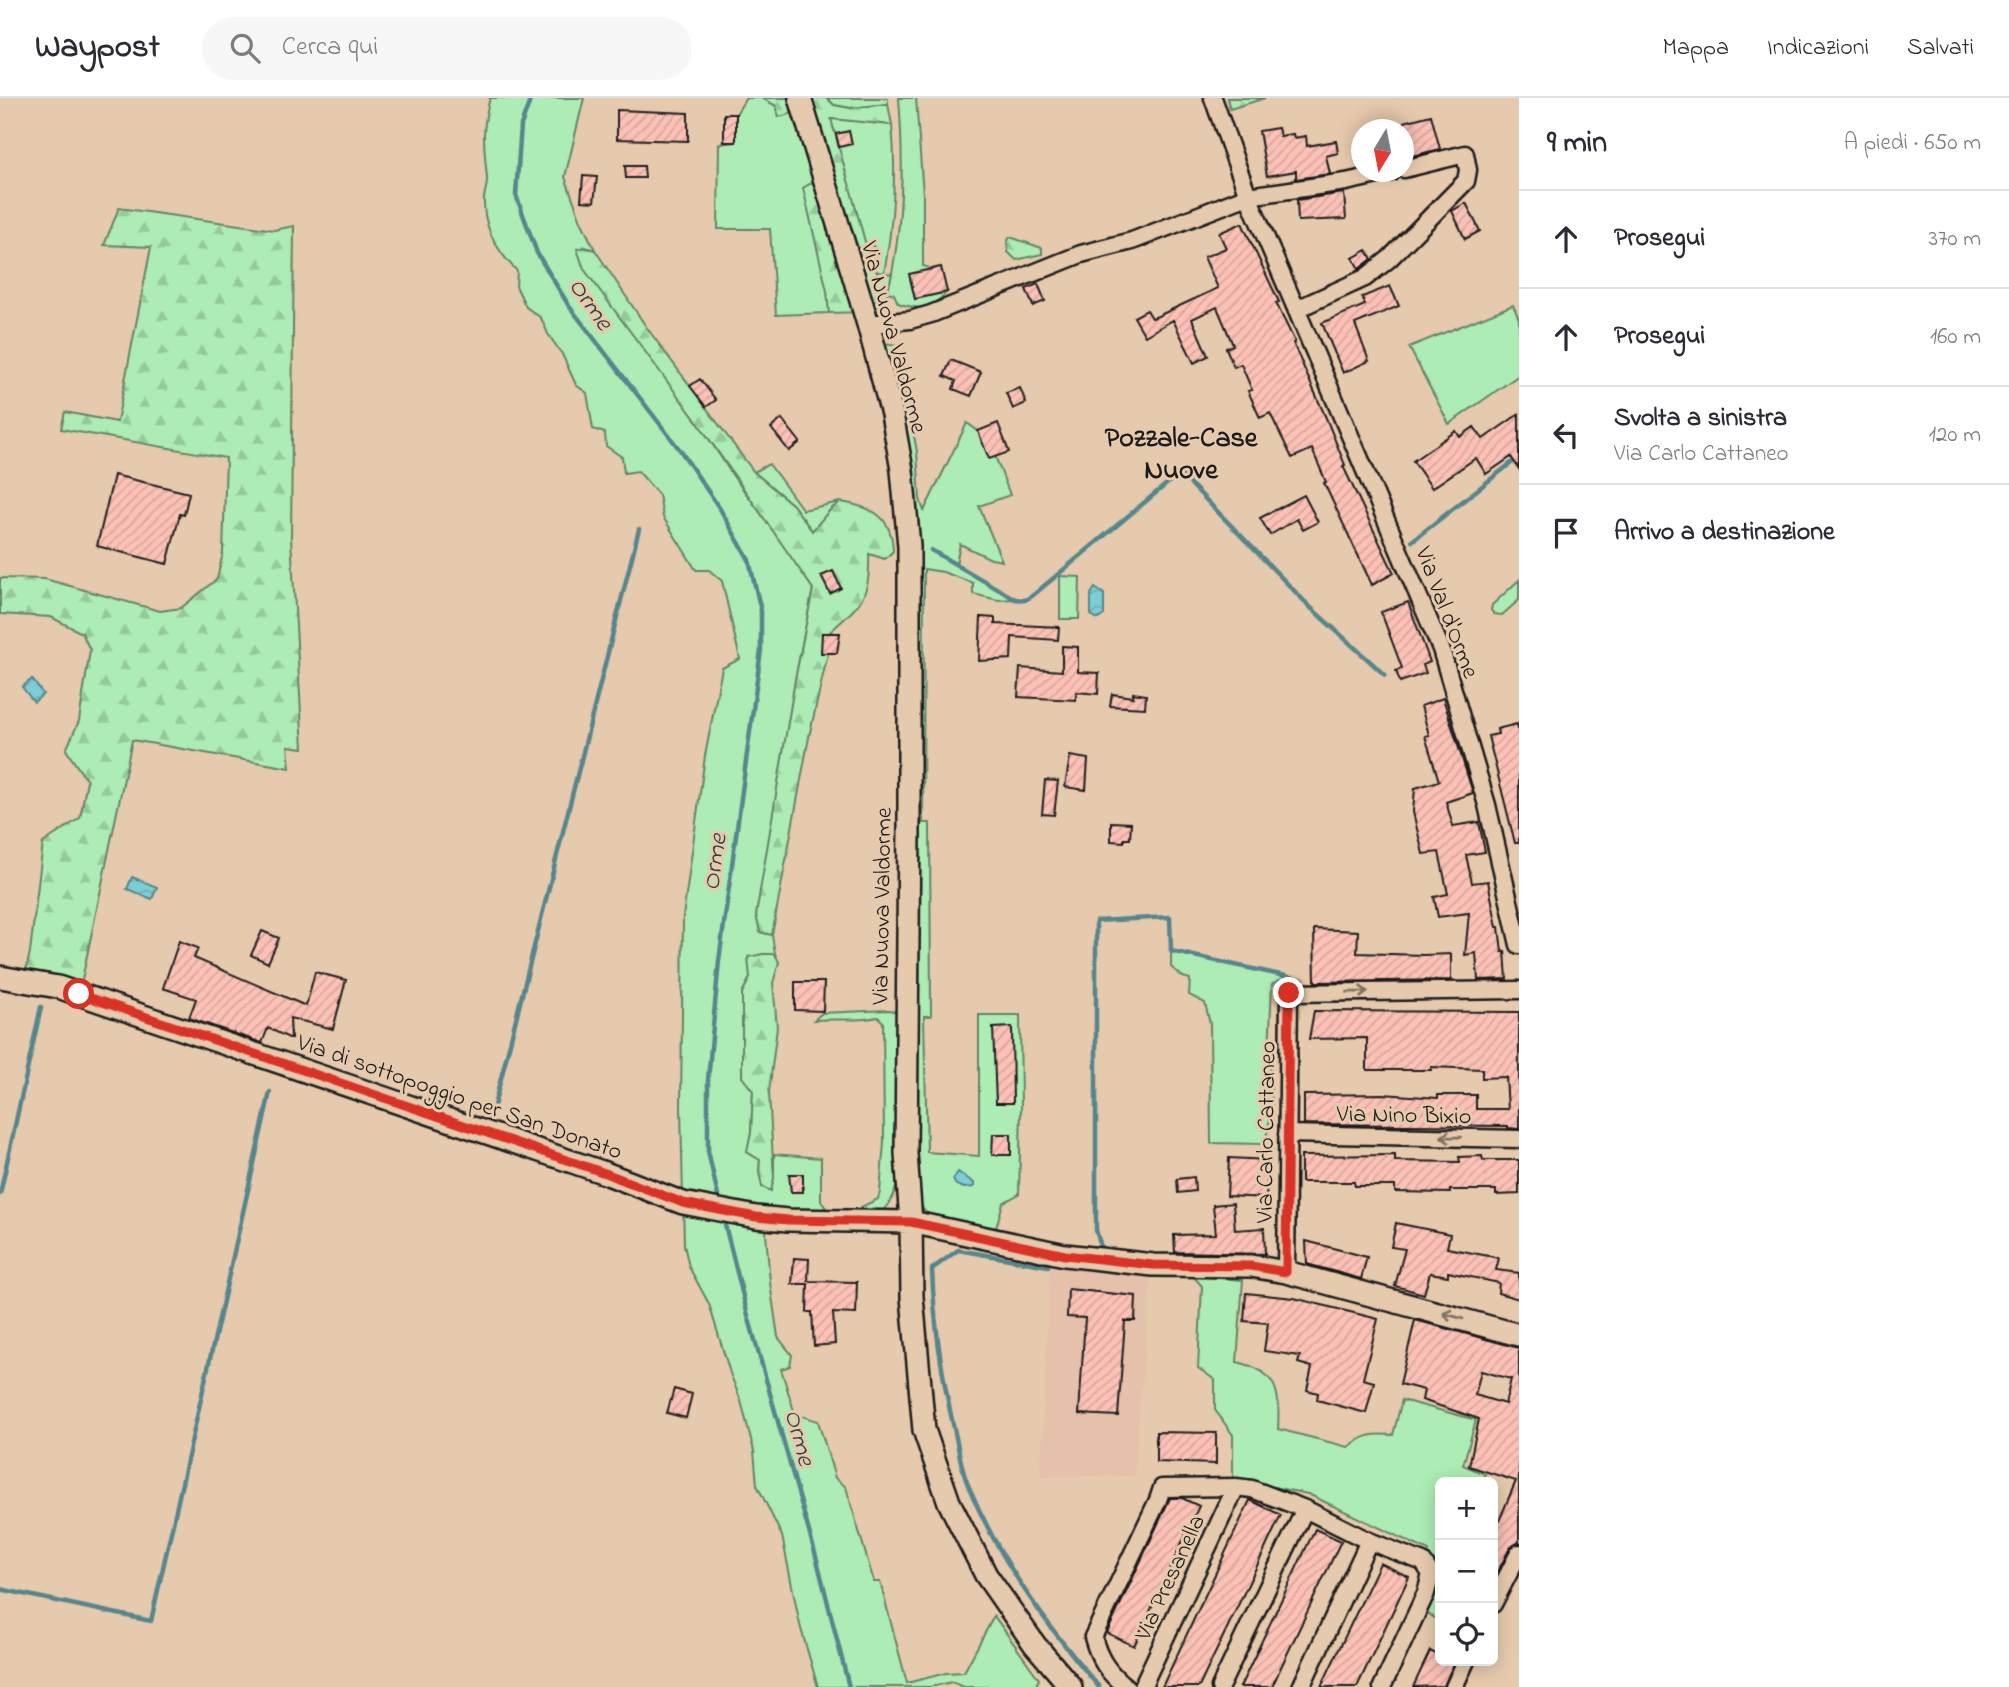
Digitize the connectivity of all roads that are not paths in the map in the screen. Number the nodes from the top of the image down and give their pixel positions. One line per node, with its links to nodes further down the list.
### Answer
1 (800, 98): 7 (main road, Via Nuova Valdorme)
2 (1213, 98): 5 (street, Via Val d'Orme)
3 (1414, 167): 6 (street)
4 (1351, 181): 5 (street)
5 (1248, 196): 6 (street, Via Val d'Orme); 7 (street)
6 (1297, 309): 8 (street, Via Val d'Orme)
7 (868, 324): 13 (main road, Via Nuova Valdorme)
8 (1519, 945)
9 (0, 977): 13 (main road, Via di sottopoggio per San Donato)
10 (1519, 990): 11 (street, Via Carlo Cattaneo, one-way to 10)
11 (1287, 1134): 12 (street, Via Nino Bixio, one-way to 11); 14 (street, Via Carlo Cattaneo)
12 (1519, 1139)
13 (911, 1222): 14 (main road); 22 (main road, Via Nuova Valdorme)
14 (1286, 1272): 15 (main road, one-way to 14)
15 (1519, 1335)
16 (1236, 1487): 17 (street, Via Presanella); 23 (street, Via Presanella); 24 (street, Via Presanella)
17 (1305, 1509): 18 (street, Via Presanella); 25 (street)
18 (1369, 1541): 26 (street); 27 (street, Via Presanella)
19 (1519, 1553): 20 (street)
20 (1494, 1603)
21 (1464, 1666): 28 (street)
22 (1071, 1687)
23 (1126, 1687)
24 (1142, 1687)
25 (1220, 1687)
26 (1301, 1687)
27 (1382, 1687)
28 (1454, 1687)

